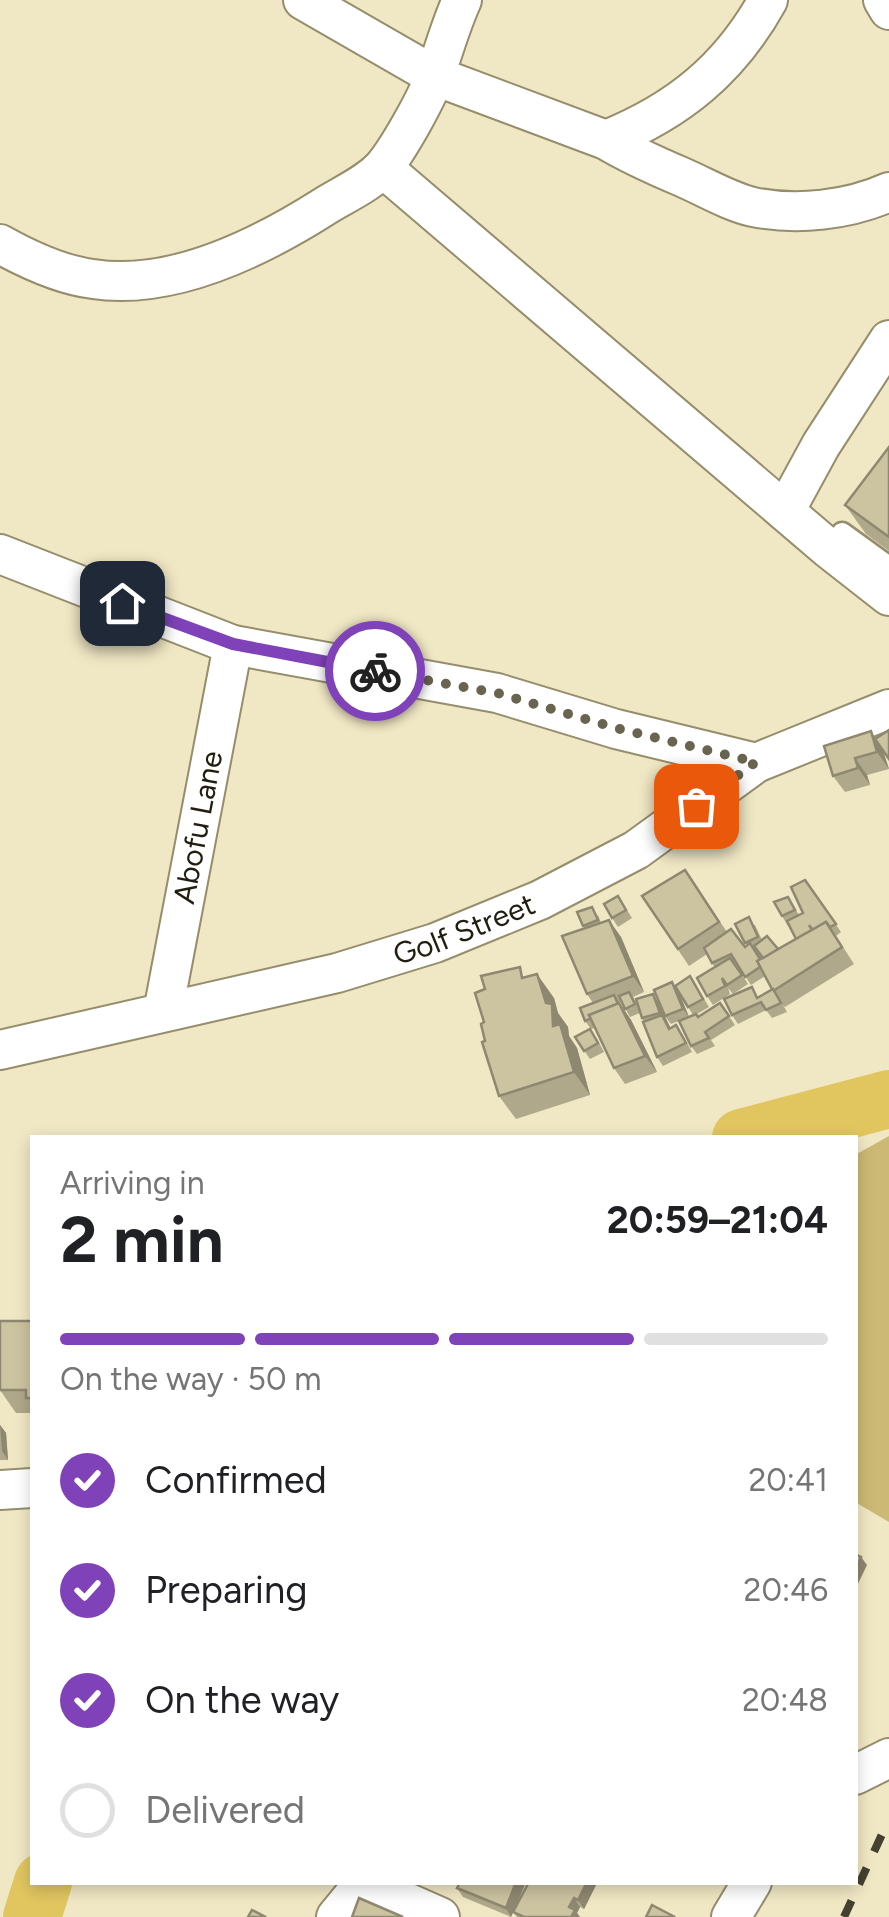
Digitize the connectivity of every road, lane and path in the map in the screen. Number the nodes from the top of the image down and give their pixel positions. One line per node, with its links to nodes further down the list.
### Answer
1 (303, 0): 6 (street)
2 (462, 0): 6 (street)
3 (768, 0): 7 (street)
4 (883, 0): 5 (street)
5 (889, 10)
6 (435, 76): 7 (street); 8 (street)
7 (606, 140): 9 (street)
8 (383, 168): 10 (street); 12 (street)
9 (889, 192)
10 (0, 244)
11 (889, 340): 12 (street)
12 (785, 511): 16 (street)
13 (842, 533): 15 (lane)
14 (0, 554): 17 (street)
15 (889, 568)
16 (889, 596)
17 (233, 644): 19 (street); 20 (street, Abofu Lane)
18 (889, 710): 19 (street, Golf Street)
19 (756, 762): 20 (street, Golf Street)
20 (163, 1012): 21 (street, Golf Street)
21 (0, 1050)
22 (30, 1488): 23 (street)
23 (0, 1490)
24 (889, 1758): 25 (street)
25 (858, 1774)
26 (750, 1885): 29 (street)
27 (336, 1917): 28 (street)
28 (440, 1917)
29 (731, 1917)

